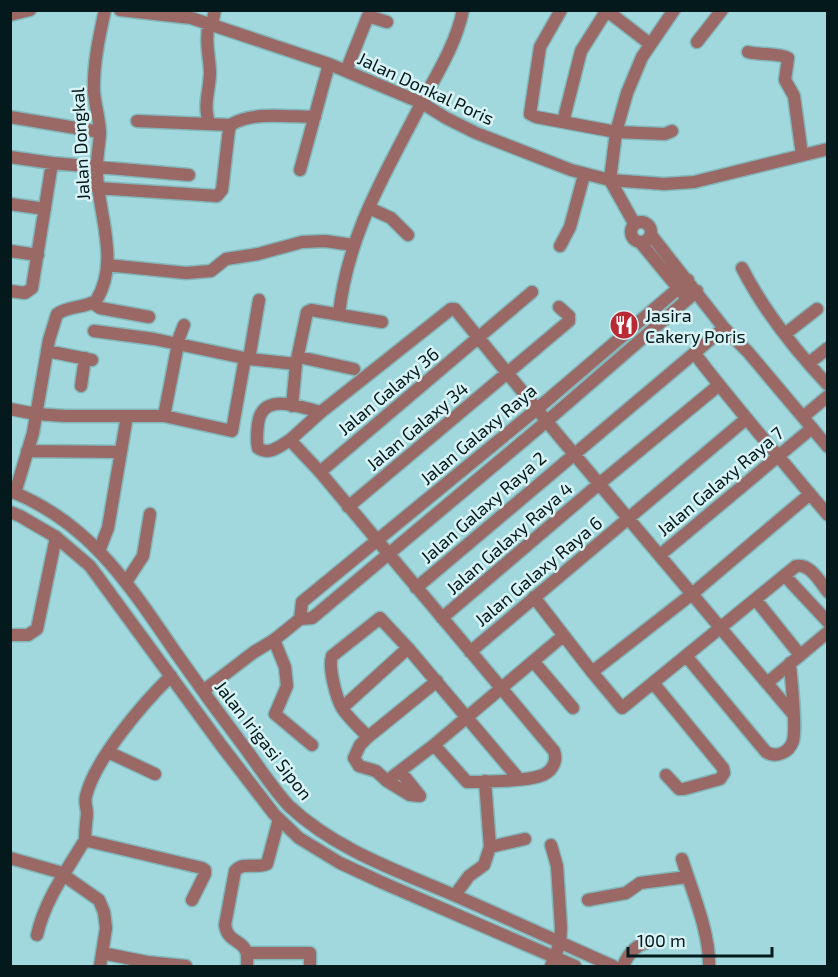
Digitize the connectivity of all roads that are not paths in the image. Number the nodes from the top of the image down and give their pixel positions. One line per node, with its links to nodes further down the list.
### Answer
1 (30, 10): 10 (street)
2 (105, 10): 26 (street, Jalan Dongkal)
3 (120, 10): 12 (street, Jalan Donkal Poris)
4 (215, 10): 12 (street)
5 (463, 10): 18 (street)
6 (561, 10): 22 (street)
7 (674, 10): 14 (street)
8 (722, 10): 13 (street)
9 (607, 11): 14 (street); 22 (street)
10 (10, 15)
11 (387, 22): 17 (street)
12 (211, 24): 16 (street, Jalan Donkal Poris); 23 (street)
13 (697, 42)
14 (650, 44): 27 (street)
15 (748, 52): 29 (street)
16 (329, 64): 17 (street, Jalan Donkal Poris); 20 (street)
17 (346, 71): 18 (street, Jalan Donkal Poris)
18 (422, 103): 35 (street, Jalan Donkal Poris); 39 (street)
19 (10, 117): 26 (street)
20 (315, 117): 24 (street); 33 (street)
21 (137, 121): 23 (street)
22 (563, 122): 27 (street)
23 (210, 124): 24 (street)
24 (231, 125): 37 (street)
25 (672, 130): 27 (street)
26 (100, 132): 32 (street, Jalan Dongkal)
27 (616, 132): 36 (street)
28 (828, 150): 29 (street, Jalan Donkal Poris)
29 (802, 155): 36 (street, Jalan Donkal Poris)
30 (10, 157): 31 (street)
31 (52, 163): 32 (street); 40 (street)
32 (96, 167): 34 (street); 37 (street, Jalan Dongkal)
33 (300, 170)
34 (189, 175)
35 (584, 175): 36 (street, Jalan Donkal Poris); 43 (street)
36 (610, 180): 48 (street)
37 (98, 189): 46 (street, Jalan Dongkal)
38 (10, 204): 40 (street)
39 (369, 208): 41 (street); 42 (street)
40 (45, 209): 45 (street)
41 (408, 235)
42 (353, 245): 46 (street); 57 (street)
43 (560, 246)
44 (10, 251): 45 (street)
45 (38, 255): 49 (street)
46 (107, 265): 53 (street, Jalan Dongkal)
47 (742, 268): 63 (street)
48 (683, 284): 51 (street); 81 (street, Jalan Galaxy Raya)
49 (10, 291)
50 (532, 292): 65 (street, Jalan Galaxy 36)
51 (692, 295): 61 (street); 88 (street, Jalan Galaxy Raya)
52 (259, 300): 70 (street)
53 (93, 303): 56 (street); 68 (street)
54 (559, 308): 74 (street, Jalan Galaxy 34)
55 (817, 309): 63 (street)
56 (134, 314): 58 (street); 64 (street)
57 (339, 314): 59 (street); 71 (street)
58 (149, 316)
59 (382, 322)
60 (184, 324): 66 (street)
61 (724, 328): 69 (street, Jalan Galaxy Raya 2); 86 (street)
62 (94, 331): 64 (street)
63 (785, 334): 72 (street)
64 (131, 336): 66 (street)
65 (479, 338): 74 (street); 82 (street); 96 (street, Jalan Galaxy 36)
66 (177, 343): 70 (street); 85 (street)
67 (828, 348): 72 (street)
68 (47, 351): 77 (street); 83 (street)
69 (695, 354): 75 (street); 94 (street, Jalan Galaxy Raya 2)
70 (247, 358): 71 (street); 85 (street)
71 (298, 361): 73 (street); 79 (street)
72 (809, 363): 76 (street)
73 (354, 369)
74 (508, 373): 81 (street); 100 (street, Jalan Galaxy 34)
75 (719, 385): 87 (street); 97 (street, Jalan Galaxy Raya 4)
76 (828, 385)
77 (81, 386)
78 (828, 396): 86 (street)
79 (292, 406): 82 (street); 90 (street)
80 (10, 409): 83 (street)
81 (537, 409): 88 (street); 106 (street, Jalan Galaxy Raya)
82 (321, 411): 90 (street)
83 (36, 414): 84 (street); 92 (street)
84 (128, 416): 85 (street); 93 (street)
85 (164, 416)
86 (803, 417): 89 (street)
87 (746, 419): 95 (street); 104 (street, Jalan Galaxy Raya 6)
88 (547, 421): 94 (street); 108 (street, Jalan Galaxy Raya)
89 (807, 431): 91 (street); 95 (street, Jalan Galaxy Raya 7)
90 (290, 440): 96 (street)
91 (828, 447)
92 (27, 451): 93 (street); 98 (street)
93 (120, 452): 107 (street)
94 (573, 453): 97 (street); 112 (street, Jalan Galaxy Raya 2)
95 (778, 454): 99 (street); 109 (street, Jalan Galaxy Raya 7)
96 (320, 472): 100 (street)
97 (599, 484): 104 (street); 119 (street, Jalan Galaxy Raya 4)
98 (13, 492): 107 (street, Jalan Irigasi Sipon)
99 (810, 494): 103 (street); 114 (street)
100 (348, 507): 106 (street)
101 (10, 512): 105 (street, Jalan Irigasi Sipon)
102 (150, 514): 111 (street)
103 (828, 515)
104 (629, 519): 109 (street); 115 (street, Jalan Galaxy Raya 6)
105 (56, 537): 118 (street, Jalan Irigasi Sipon); 124 (street)
106 (377, 542): 108 (street); 120 (street, Jalan Galaxy Raya)
107 (99, 551): 111 (street, Jalan Irigasi Sipon)
108 (388, 554): 112 (street); 120 (street, Jalan Galaxy Raya)
109 (660, 555): 114 (street)
110 (785, 576): 113 (street); 116 (street); 121 (street)
111 (126, 582): 117 (street, Jalan Irigasi Sipon)
112 (416, 588): 119 (street)
113 (828, 592)
114 (692, 594): 122 (street); 132 (street)
115 (534, 597): 125 (street); 128 (street, Jalan Galaxy Raya 6)
116 (756, 600): 122 (street); 130 (street)
117 (140, 601): 118 (street); 138 (street, Jalan Irigasi Sipon)
118 (126, 610): 133 (street, Jalan Irigasi Sipon)
119 (442, 618): 128 (street)
120 (300, 619): 126 (street, Jalan Galaxy Raya)
121 (828, 622)
122 (721, 628): 129 (street); 135 (street)
123 (828, 632): 130 (street)
124 (10, 635)
125 (563, 636): 131 (street); 132 (street)
126 (274, 640): 138 (street, Jalan Galaxy Raya); 144 (street)
127 (408, 648): 134 (street); 139 (street); 139 (street)
128 (470, 652): 137 (street)
129 (687, 657): 136 (street); 141 (street)
130 (795, 659): 135 (street); 141 (street)
131 (533, 661): 137 (street); 140 (street)
132 (592, 672): 136 (street)
133 (171, 676): 146 (street); 154 (street, Jalan Irigasi Sipon)
134 (437, 681): 142 (street); 143 (street)
135 (767, 683): 141 (street)
136 (654, 684): 149 (street)
137 (501, 688): 142 (street); 150 (street)
138 (203, 691): 153 (street, Jalan Irigasi Sipon)
139 (342, 708): 143 (street)
140 (573, 708)
141 (793, 714)
142 (467, 717): 145 (street); 150 (street)
143 (368, 737): 151 (street)
144 (312, 745)
145 (434, 745): 147 (street); 152 (street)
146 (108, 752): 148 (street); 157 (street)
147 (400, 771): 151 (street); 151 (street)
148 (155, 774)
149 (666, 775)
150 (518, 778): 152 (street)
151 (387, 781)
152 (485, 781): 159 (street)
153 (301, 817): 155 (street); 164 (street, Jalan Irigasi Sipon)
154 (279, 819): 155 (street, Jalan Irigasi Sipon); 170 (street)
155 (290, 828): 171 (street, Jalan Irigasi Sipon)
156 (525, 839): 159 (street)
157 (85, 842): 162 (street); 165 (street)
158 (551, 845): 171 (street)
159 (490, 847): 164 (street)
160 (10, 858): 162 (street)
161 (682, 859): 163 (street)
162 (64, 875): 167 (street); 169 (street)
163 (687, 877): 166 (street); 179 (street)
164 (455, 895): 171 (street, Jalan Irigasi Sipon)
165 (192, 900)
166 (588, 900)
167 (37, 935)
168 (646, 943): 178 (street)
169 (102, 952): 172 (street); 173 (street)
170 (247, 953): 174 (street); 175 (street)
171 (556, 953): 176 (street, Jalan Irigasi Sipon); 177 (street, Jalan Irigasi Sipon)
172 (100, 966)
173 (186, 966)
174 (247, 966)
175 (310, 966)
176 (575, 966)
177 (613, 966)
178 (623, 966)
179 (709, 966)

